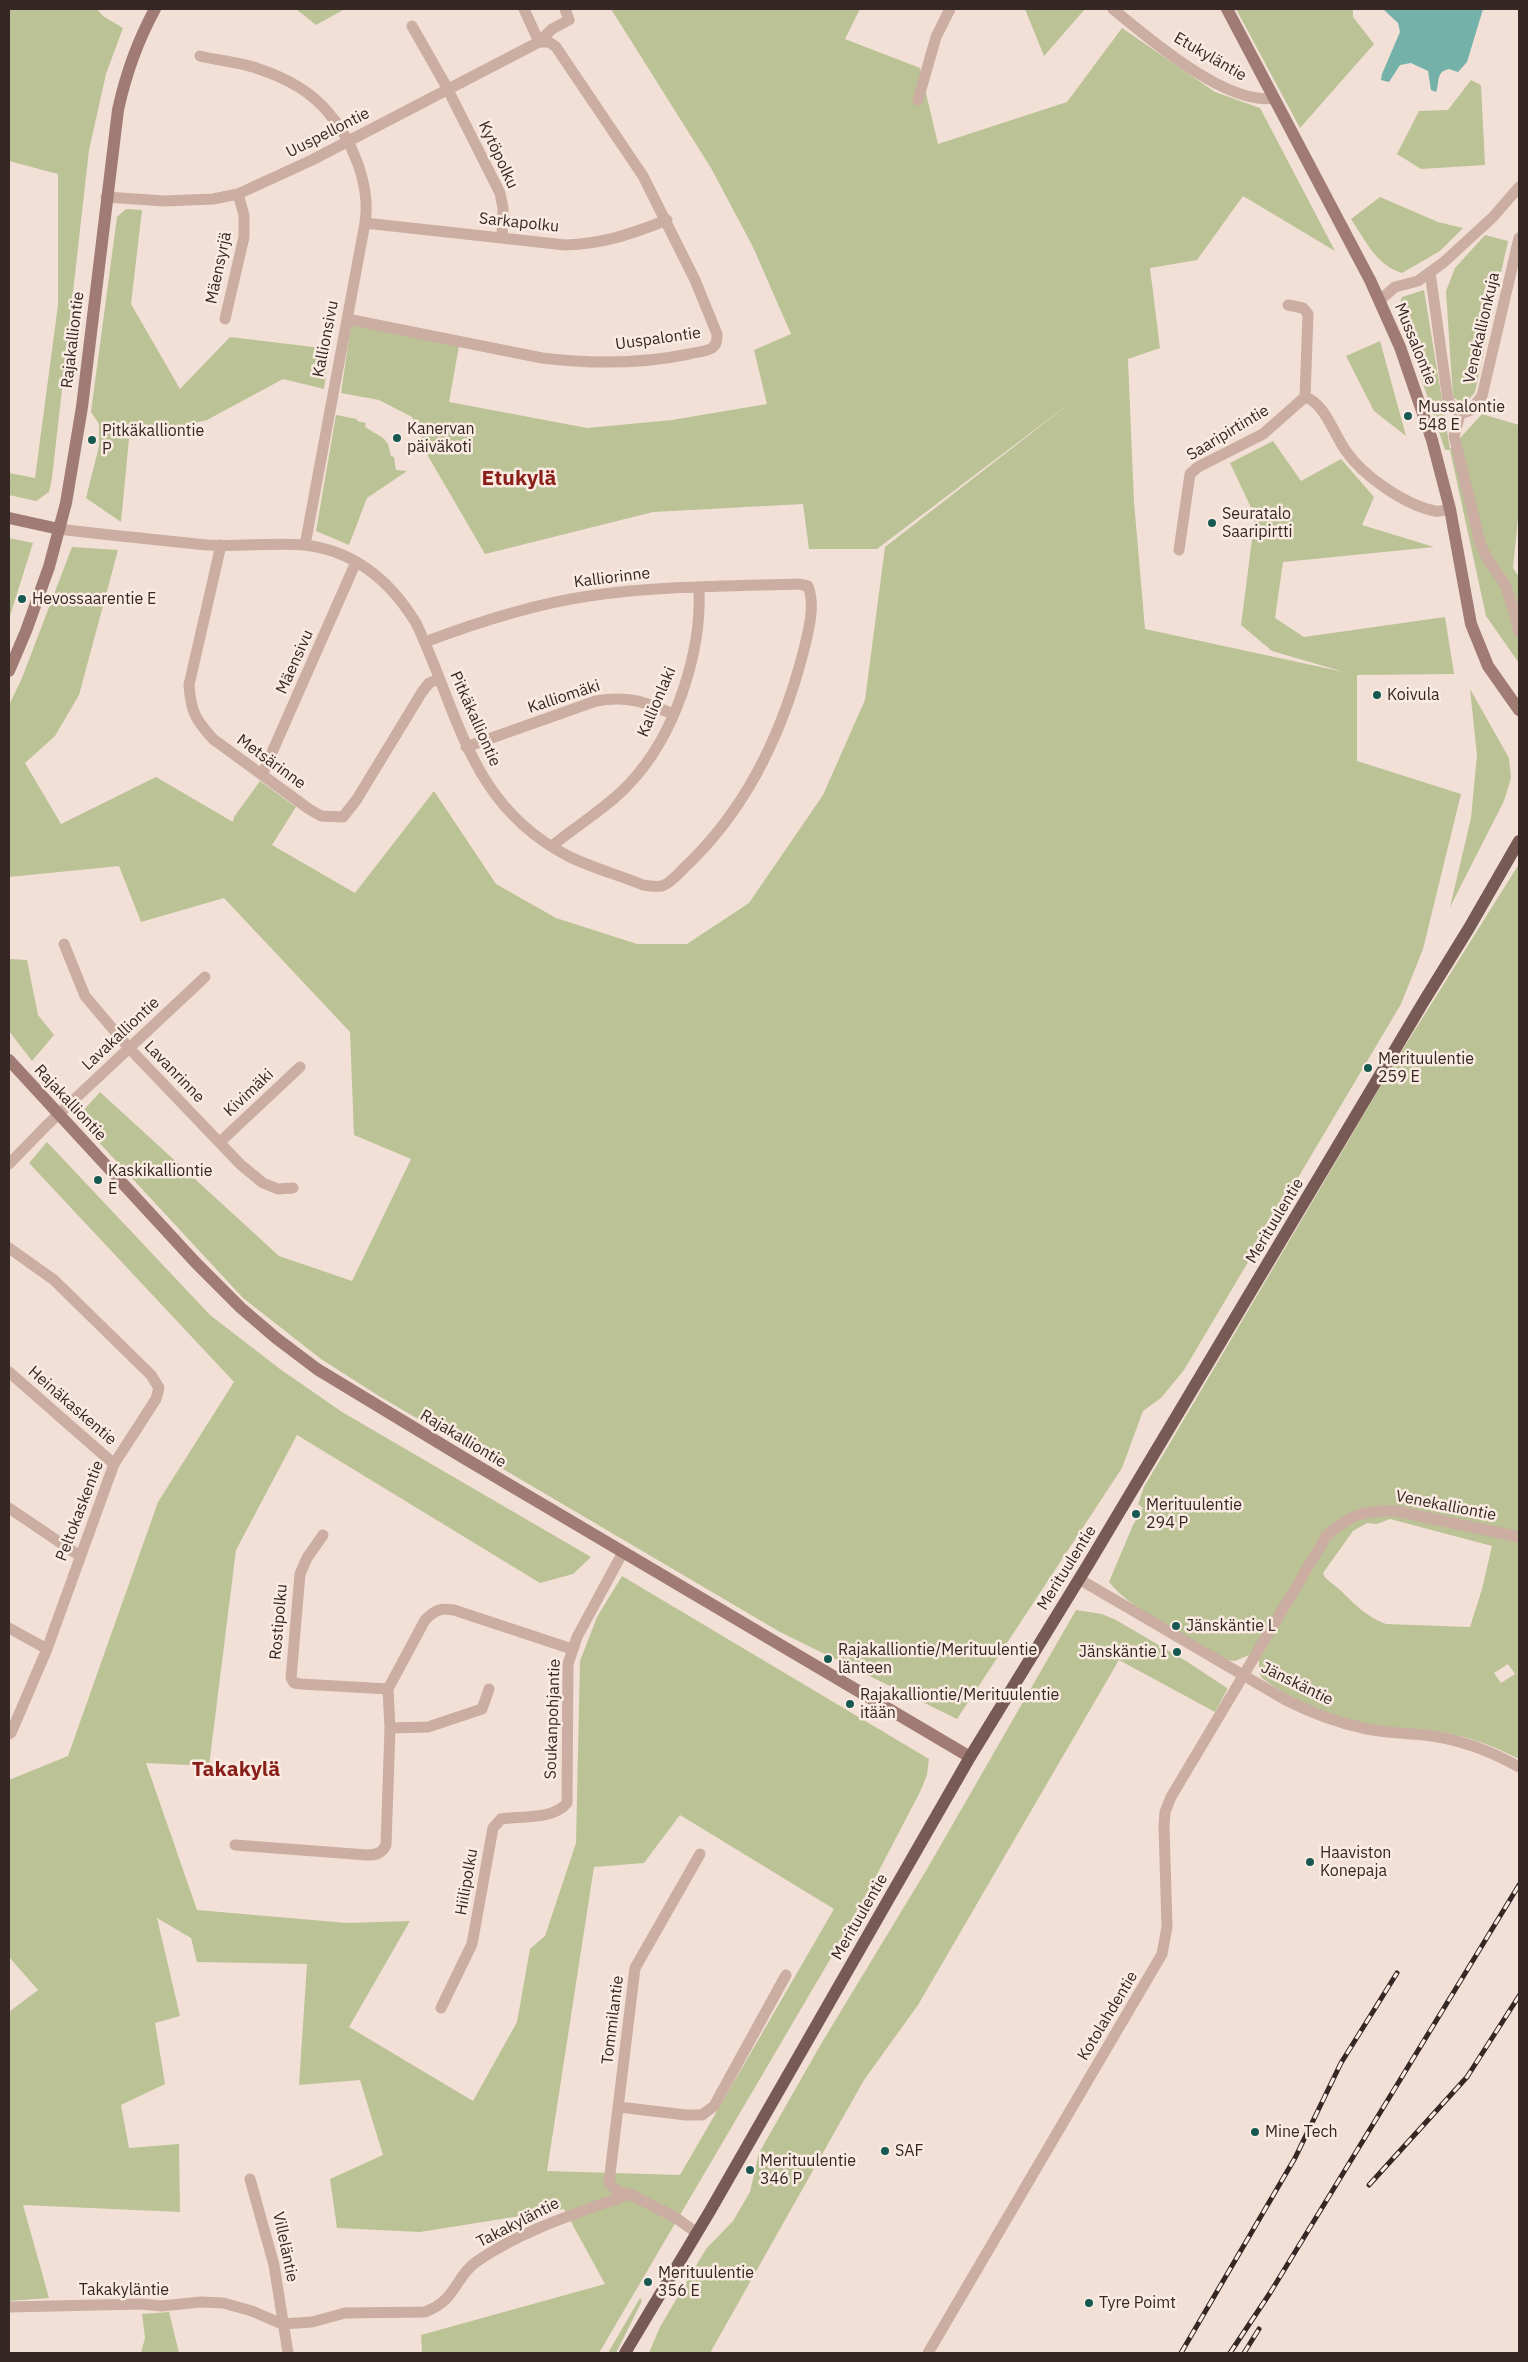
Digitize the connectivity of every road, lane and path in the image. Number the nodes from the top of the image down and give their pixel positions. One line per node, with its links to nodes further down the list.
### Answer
1 (155, 9): 16 (street, Rajakalliontie)
2 (524, 9): 8 (street, Uuspalontie)
3 (565, 9): 8 (street, Uuspellontie)
4 (950, 9): 12 (street)
5 (1113, 9): 11 (street, Etukyläntie)
6 (1226, 9): 11 (street, Mussalontie)
7 (412, 26): 10 (street, Kytöpolku)
8 (544, 42): 10 (street, Uuspellontie); 17 (street, Uuspalontie)
9 (200, 56): 13 (street, Kallionsivu)
10 (448, 89): 13 (street, Uuspellontie); 19 (street, Kytöpolku)
11 (1274, 98): 22 (street, Mussalontie)
12 (918, 100)
13 (346, 142): 15 (street, Uuspellontie); 18 (street, Kallionsivu)
14 (1519, 187): 21 (street)
15 (238, 194): 16 (street, Uuspellontie); 24 (street, Mäensyrjä)
16 (106, 197): 30 (street, Rajakalliontie)
17 (667, 220): 19 (street, Sarkapolku); 25 (street, Uuspalontie)
18 (366, 223): 19 (street, Sarkapolku); 25 (street, Kallionsivu)
19 (502, 238)
20 (1519, 238): 27 (street, Venekallionkuja)
21 (1430, 272): 22 (street); 27 (street)
22 (1380, 300): 28 (street, Mussalontie)
23 (1288, 305): 26 (street)
24 (225, 319)
25 (347, 319): 32 (street, Kallionsivu)
26 (1305, 397): 28 (street); 33 (street, Saaripirtintie)
27 (1460, 414): 37 (street)
28 (1450, 509): 41 (street, Mussalontie)
29 (9, 518): 30 (street)
30 (59, 528): 31 (street, Pitkäkalliontie); 39 (street, Rajakalliontie)
31 (221, 545): 32 (street, Pitkäkalliontie); 44 (street, Metsärinne)
32 (304, 545): 34 (street, Pitkäkalliontie)
33 (1179, 550)
34 (356, 562): 38 (street, Pitkäkalliontie); 44 (street, Mäensivu)
35 (808, 586): 36 (street, Kalliorinne); 46 (street, Pitkäkalliontie)
36 (699, 588): 38 (street, Kalliorinne); 42 (street, Kallionlaki)
37 (1519, 632)
38 (425, 642): 40 (street, Pitkäkalliontie)
39 (9, 672)
40 (439, 679): 43 (street, Pitkäkalliontie); 44 (street, Metsärinne)
41 (1519, 710)
42 (673, 714): 43 (street, Kalliomäki); 46 (street, Kallionlaki)
43 (466, 747): 46 (street, Pitkäkalliontie)
44 (262, 774)
45 (1519, 841): 64 (main road, Merituulentie)
46 (552, 846)
47 (64, 944): 49 (street, Lavanrinne)
48 (206, 977): 49 (street, Lavakalliontie)
49 (129, 1048): 52 (street, Lavakalliontie); 53 (street, Lavanrinne)
50 (9, 1060): 52 (street, Rajakalliontie)
51 (300, 1067): 53 (street, Kivimäki)
52 (58, 1114): 54 (street, Lavakalliontie); 62 (street, Rajakalliontie)
53 (220, 1142): 55 (street, Lavanrinne)
54 (9, 1164)
55 (293, 1188)
56 (9, 1248): 58 (street, Peltokaskentie)
57 (9, 1372): 58 (street, Heinäkaskentie)
58 (114, 1464): 63 (street, Peltokaskentie)
59 (9, 1508): 63 (street)
60 (323, 1535): 69 (street, Rostipolku)
61 (1519, 1537): 68 (street, Venekalliontie)
62 (623, 1552): 67 (street, Soukanpohjantie); 73 (street, Rajakalliontie)
63 (80, 1556): 66 (street, Peltokaskentie)
64 (1079, 1579): 68 (street, Jänskäntie); 73 (main road, Merituulentie)
65 (9, 1628): 66 (street)
66 (47, 1649): 72 (street, Peltokaskentie)
67 (572, 1649): 69 (street); 75 (street, Soukanpohjantie)
68 (1244, 1676): 74 (street, Jänskäntie); 90 (street, Kotolahdentie)
69 (388, 1689): 71 (street)
70 (489, 1689): 71 (street)
71 (390, 1728): 76 (street)
72 (10, 1734)
73 (970, 1757): 83 (main road, Merituulentie)
74 (1519, 1767)
75 (562, 1809): 79 (street, Hiilipolku)
76 (235, 1845)
77 (700, 1854): 80 (street, Tommilantie)
78 (786, 1975): 80 (street)
79 (441, 2008)
80 (619, 2107): 82 (street, Tommilantie)
81 (250, 2179): 86 (street, Villeläntie)
82 (630, 2194): 83 (street); 86 (street, Takakyläntie)
83 (697, 2233): 85 (main road, Merituulentie)
84 (9, 2307): 86 (street, Takakyläntie)
85 (647, 2315): 88 (main road, Merituulentie); 89 (main road, Merituulentie)
86 (282, 2324): 87 (street, Villeläntie)
87 (288, 2353)
88 (625, 2353)
89 (635, 2353)
90 (928, 2353)

